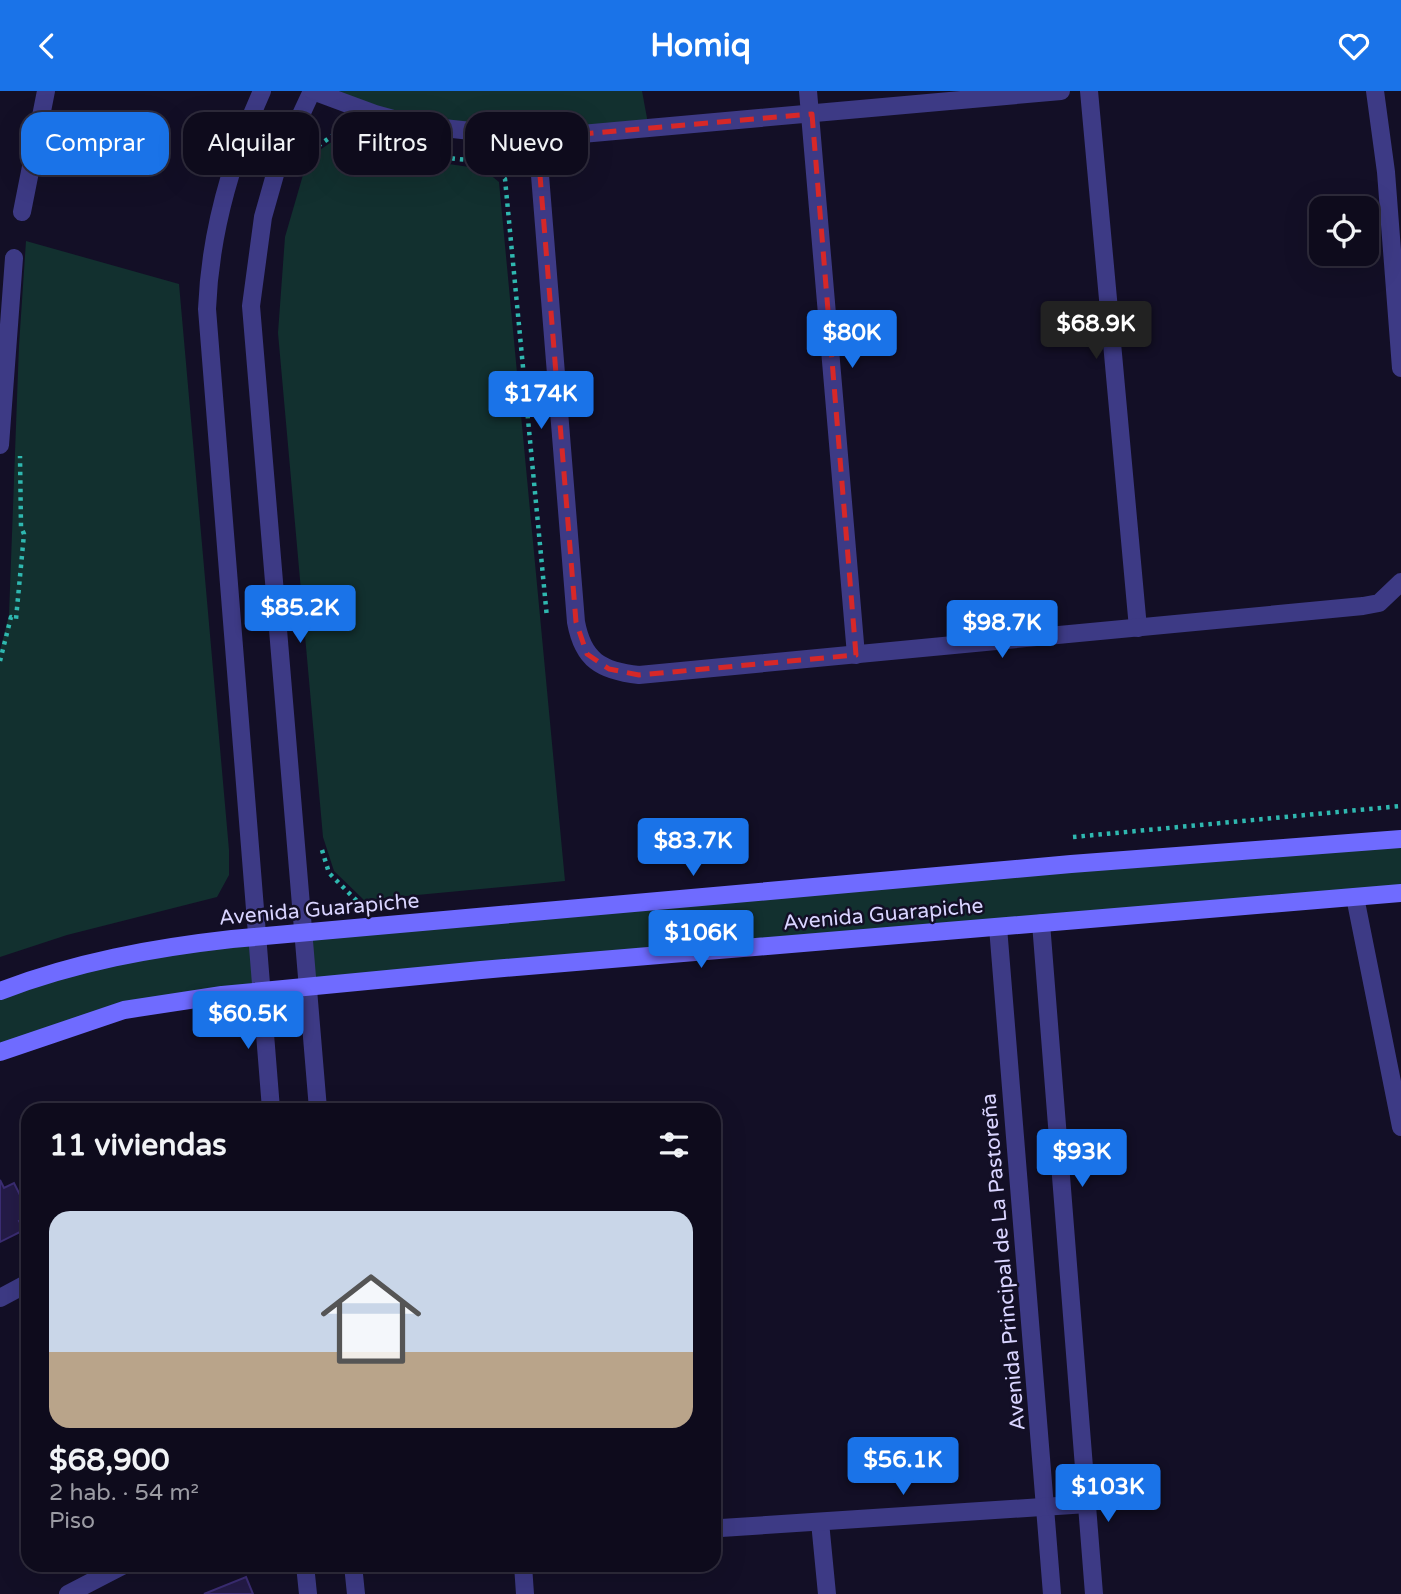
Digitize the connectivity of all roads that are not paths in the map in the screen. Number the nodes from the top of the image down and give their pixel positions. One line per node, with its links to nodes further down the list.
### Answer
1 (46, 91): 12 (street)
2 (262, 91): 25 (street)
3 (312, 91): 9 (street); 24 (street)
4 (808, 91): 8 (street)
5 (1061, 91): 8 (street)
6 (1089, 91): 17 (street)
7 (1376, 91): 14 (street)
8 (812, 114): 10 (street); 18 (street)
9 (465, 131)
10 (588, 134)
11 (540, 175): 18 (street)
12 (22, 212)
13 (14, 258): 15 (street)
14 (1401, 368)
15 (0, 445)
16 (1401, 582): 17 (street)
17 (1138, 628): 18 (street)
18 (856, 655)
19 (1401, 839): 24 (street, Avenida Guarapiche)
20 (1401, 893): 21 (street, Avenida Guarapiche)
21 (1354, 897): 22 (street, Avenida Guarapiche); 32 (street)
22 (1041, 923): 23 (street, Avenida Guarapiche); 35 (street)
23 (998, 927): 26 (street, Avenida Guarapiche); 36 (street, Avenida Principal de La Pastoreña)
24 (304, 932): 25 (street, Avenida Guarapiche); 26 (street)
25 (259, 936): 27 (street, Avenida Guarapiche); 28 (street)
26 (308, 986): 28 (street, Avenida Guarapiche); 31 (street)
27 (0, 991)
28 (263, 991): 29 (street, Avenida Guarapiche); 30 (street)
29 (0, 1052)
30 (271, 1103)
31 (318, 1103)
32 (1401, 1127)
33 (21, 1287): 34 (street)
34 (0, 1298)
35 (1087, 1504): 36 (street); 49 (street)
36 (1045, 1507): 37 (street); 48 (street, Avenida Principal de La Pastoreña)
37 (820, 1521): 38 (street); 47 (street)
38 (721, 1528)
39 (110, 1572): 43 (street)
40 (306, 1572): 44 (street)
41 (354, 1572): 45 (street)
42 (523, 1572): 46 (street)
43 (68, 1594)
44 (308, 1594)
45 (356, 1594)
46 (525, 1594)
47 (827, 1594)
48 (1052, 1594)
49 (1094, 1594)

